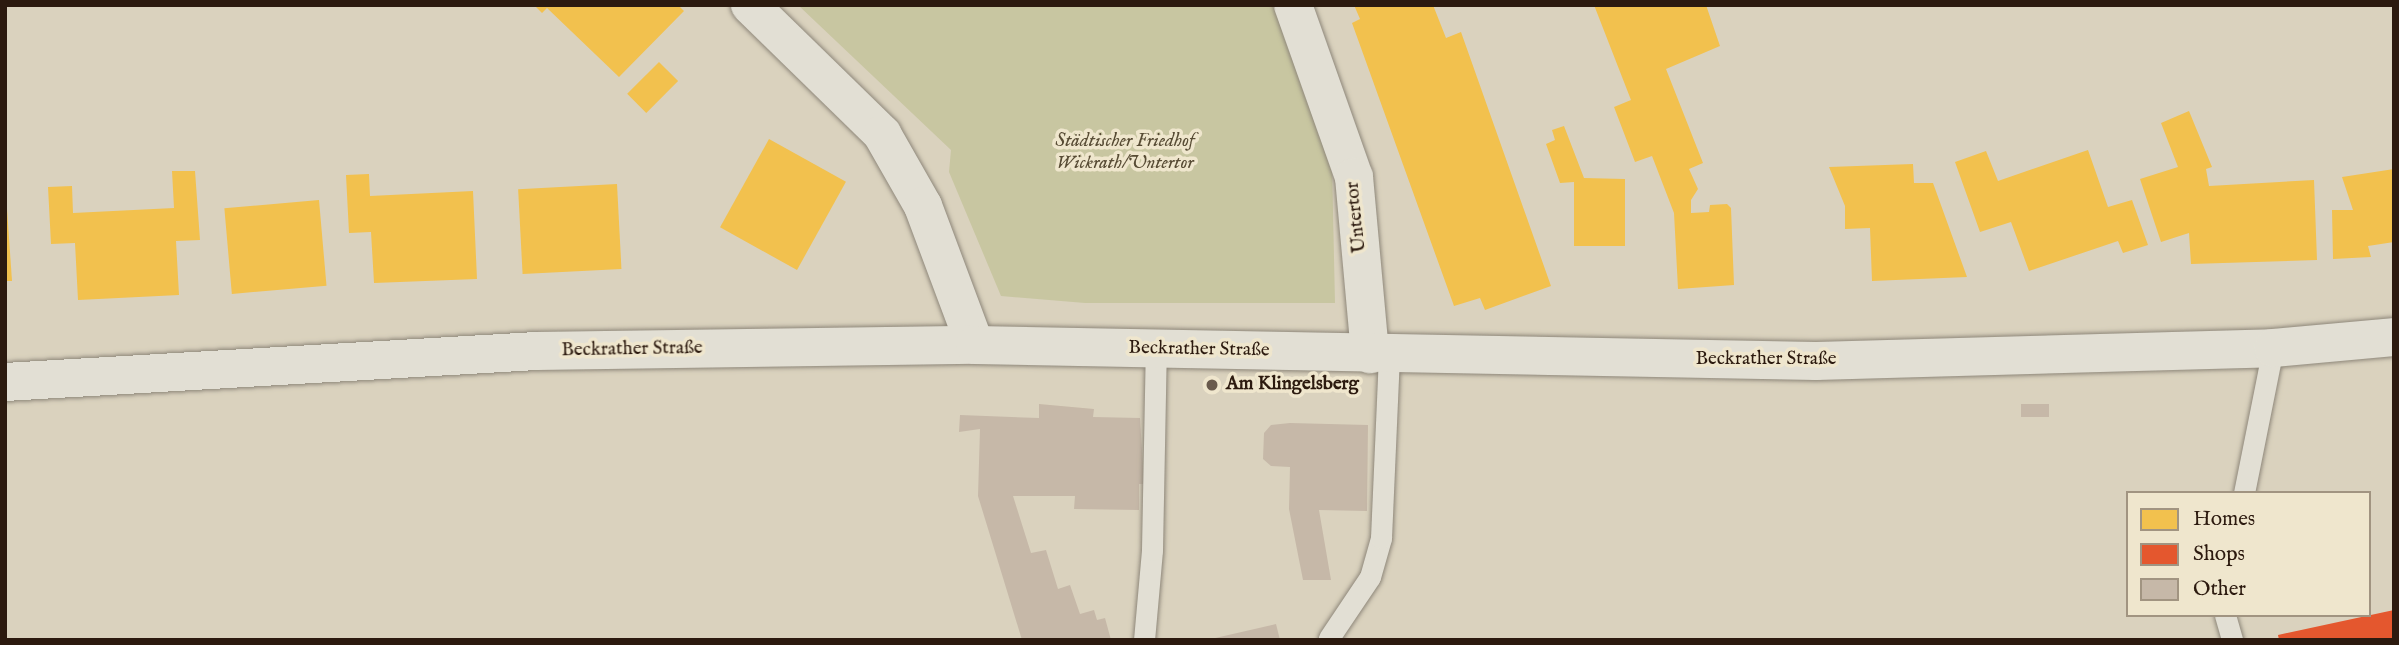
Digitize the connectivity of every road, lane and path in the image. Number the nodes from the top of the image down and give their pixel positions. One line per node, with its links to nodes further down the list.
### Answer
1 (750, 5): 4 (street)
2 (1293, 5): 7 (street, Untertor)
3 (2394, 337): 6 (street, Beckrather Straße)
4 (975, 345): 5 (street, Beckrather Straße); 8 (street, Beckrather Straße)
5 (1156, 348): 7 (street, Beckrather Straße); 12 (lane)
6 (2273, 348): 7 (street, Beckrather Straße); 9 (lane)
7 (1379, 354): 11 (lane)
8 (5, 382)
9 (2244, 491)
10 (2226, 617): 13 (lane)
11 (1329, 638)
12 (1144, 640)
13 (2232, 640)

